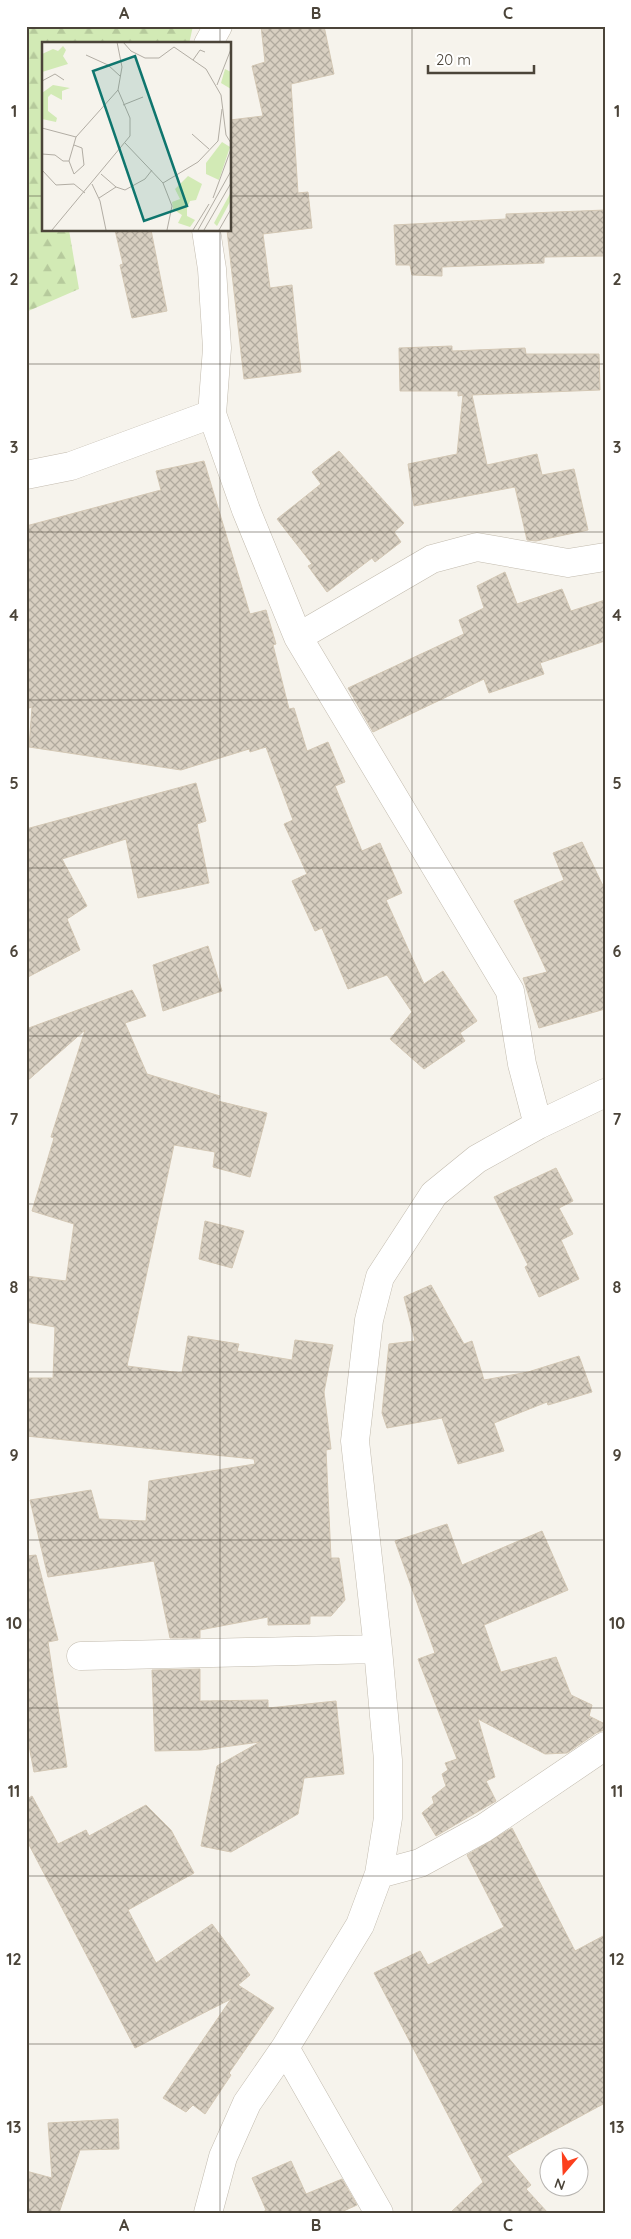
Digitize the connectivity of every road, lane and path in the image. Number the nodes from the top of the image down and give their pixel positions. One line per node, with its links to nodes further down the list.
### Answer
1 (218, 26): 2 (street)
2 (209, 42)
3 (206, 231): 4 (street)
4 (212, 414): 5 (street); 7 (street)
5 (26, 475)
6 (605, 557): 7 (street)
7 (298, 637): 9 (street)
8 (605, 1093): 9 (street)
9 (538, 1125): 10 (street)
10 (378, 1648): 11 (street); 13 (street)
11 (82, 1656)
12 (605, 1746): 13 (street)
13 (379, 1874): 14 (street)
14 (285, 2048): 15 (street); 16 (street)
15 (208, 2213)
16 (379, 2213)

